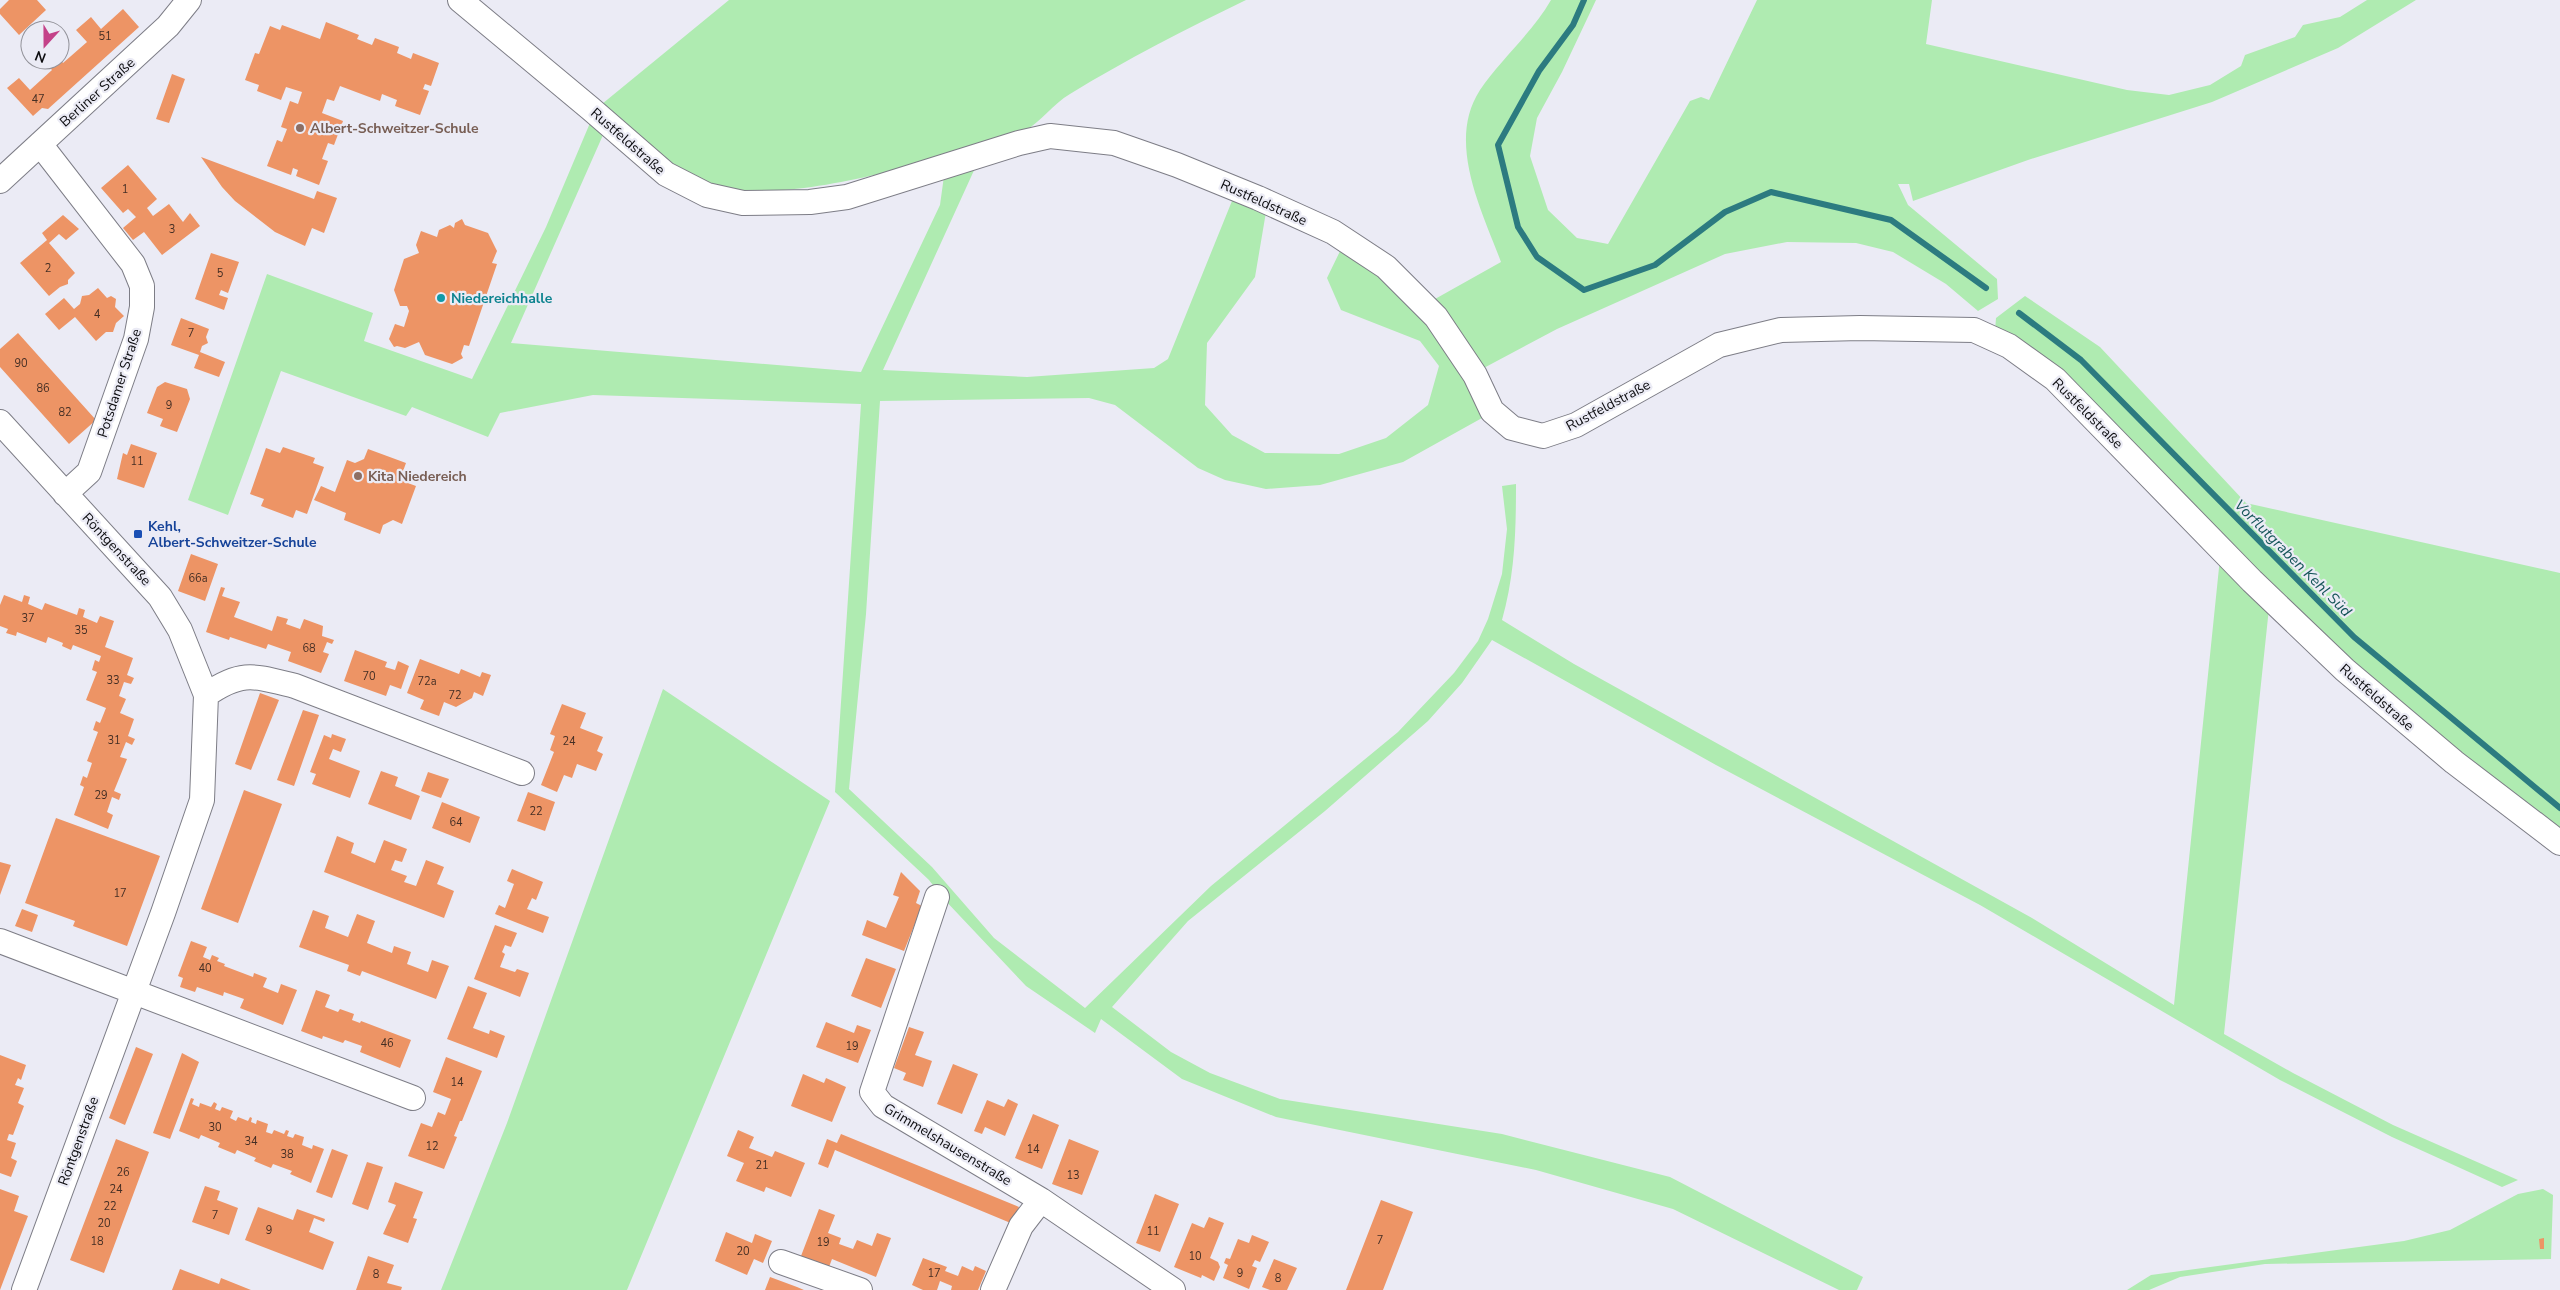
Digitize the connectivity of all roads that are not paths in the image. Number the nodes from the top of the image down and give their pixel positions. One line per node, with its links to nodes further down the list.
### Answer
1 (190, 0): 3 (street, Berliner Straße)
2 (460, 0): 9 (street, Rustfeldstraße)
3 (40, 144): 4 (street, Berliner Straße); 6 (street, Potsdamer Straße)
4 (0, 181)
5 (0, 422): 6 (street, Röntgenstraße)
6 (66, 494): 7 (street, Röntgenstraße)
7 (206, 695): 8 (street); 12 (street, Röntgenstraße)
8 (522, 772)
9 (2560, 843)
10 (937, 897): 14 (street, Grimmelshausenstraße)
11 (0, 941): 12 (street)
12 (132, 992): 13 (street); 16 (street, Röntgenstraße)
13 (413, 1098)
14 (1041, 1200): 18 (street); 19 (street, Grimmelshausenstraße)
15 (781, 1262): 17 (street)
16 (24, 1290)
17 (860, 1290)
18 (993, 1290)
19 (1173, 1290)

